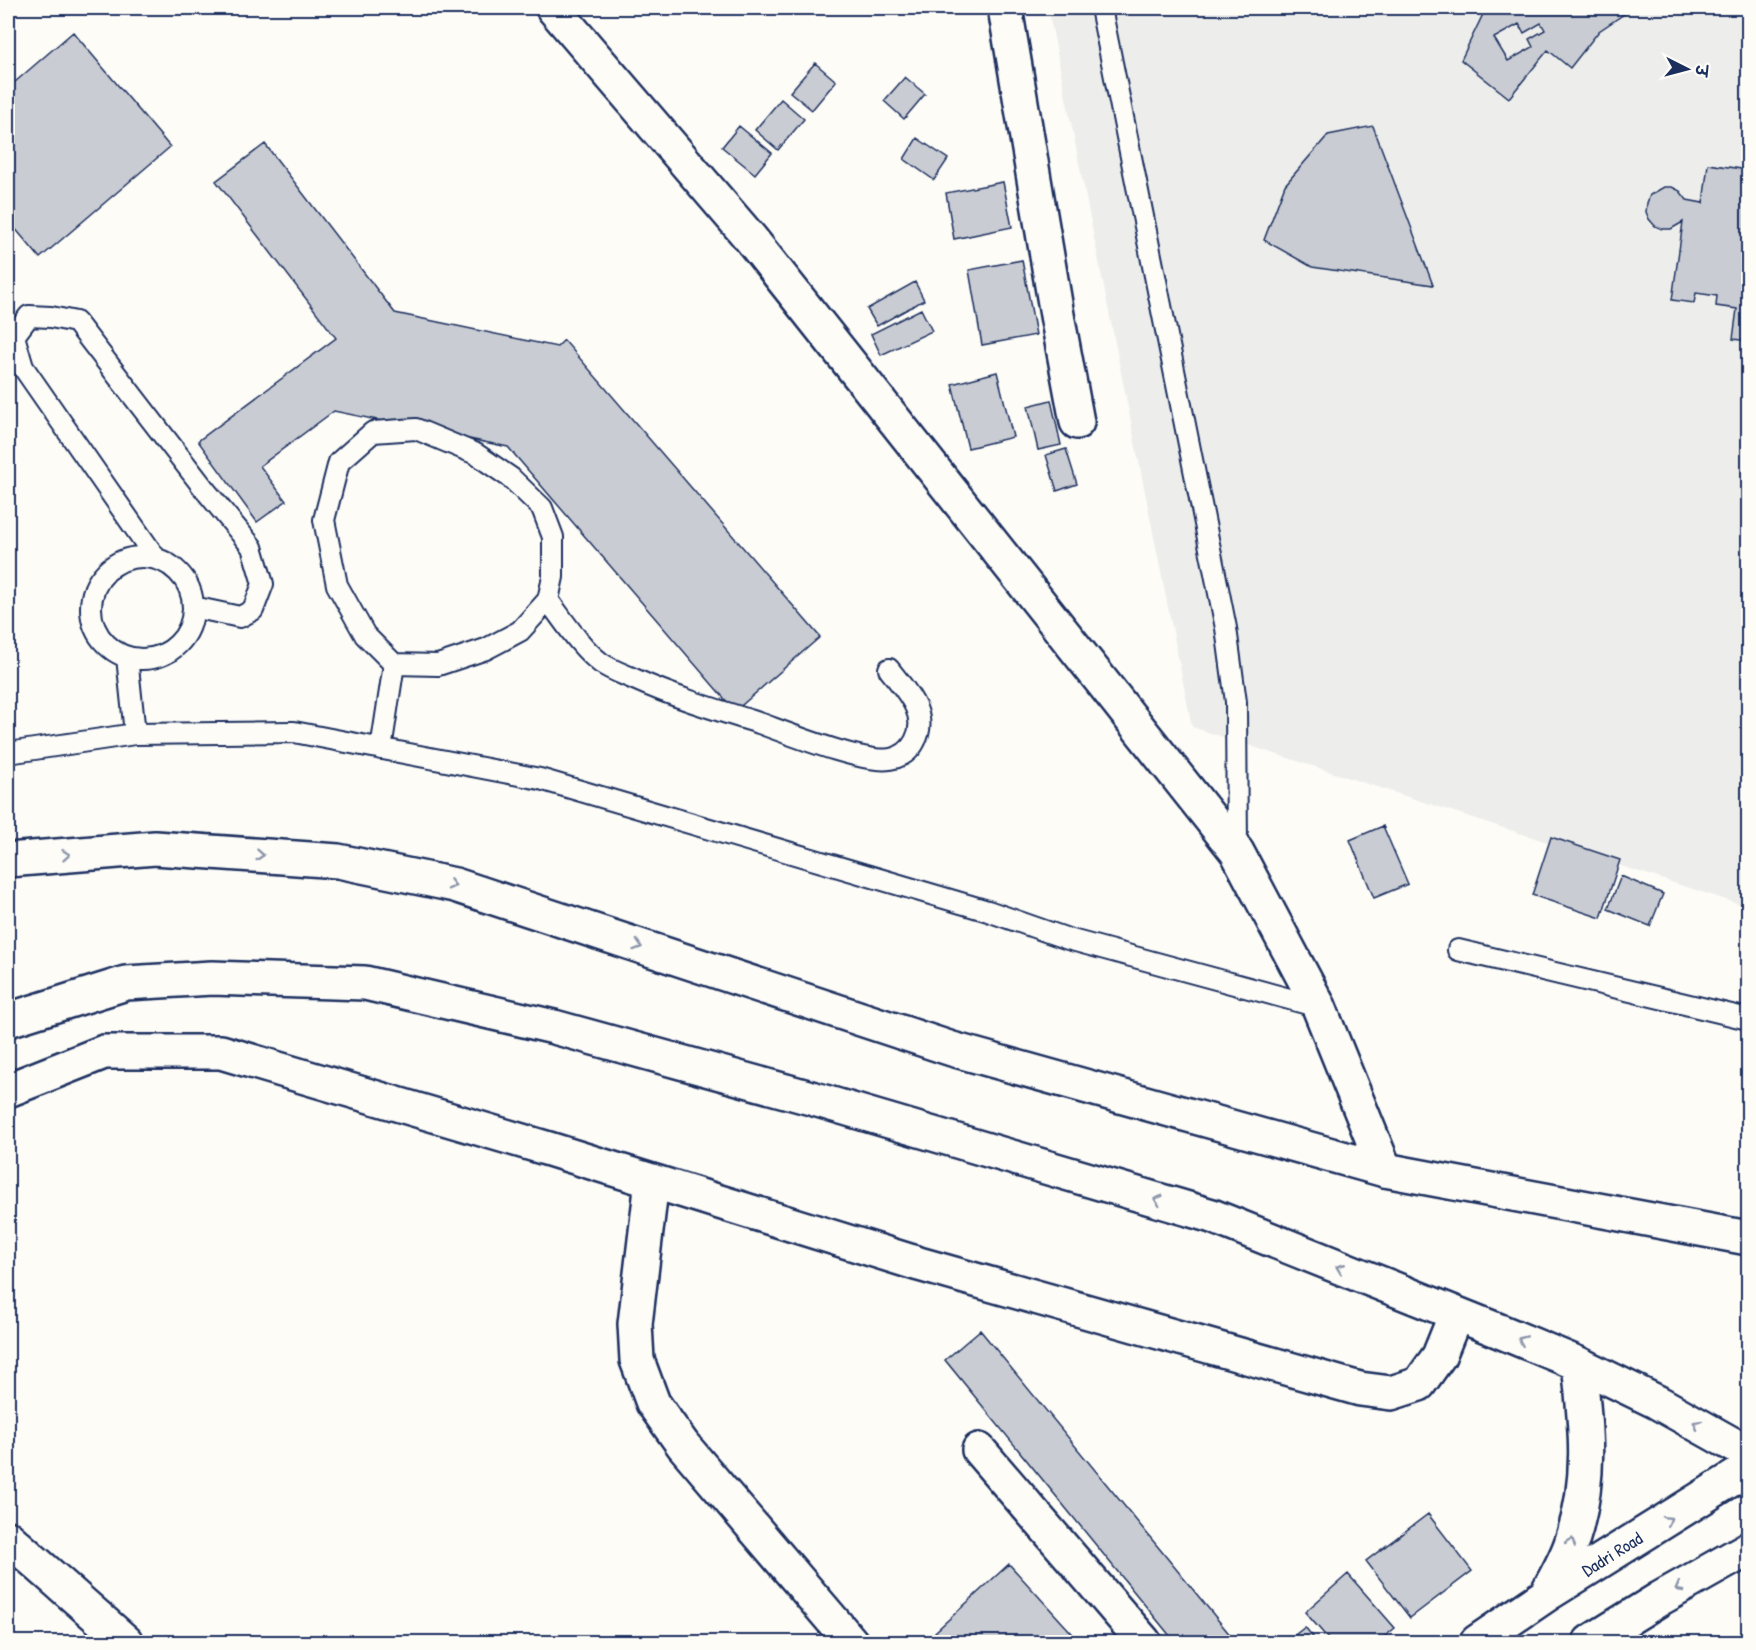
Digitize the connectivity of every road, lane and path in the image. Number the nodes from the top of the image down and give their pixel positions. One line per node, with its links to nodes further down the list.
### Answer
1 (553, 8): 14 (main road)
2 (1005, 8): 4 (main road)
3 (1101, 8): 14 (lane)
4 (1077, 423)
5 (155, 557): 7 (lane); 7 (lane); 8 (lane)
6 (548, 600): 9 (lane); 9 (lane); 10 (lane)
7 (194, 607): 8 (lane)
8 (128, 657): 11 (lane)
9 (394, 664): 12 (lane)
10 (889, 669)
11 (135, 734): 12 (lane); 13 (lane)
12 (381, 749): 17 (lane)
13 (8, 753)
14 (1237, 852): 17 (main road)
15 (8, 860): 21 (main road, one-way to 21)
16 (1458, 950): 18 (lane)
17 (1319, 1006): 21 (main road)
18 (1749, 1019)
19 (8, 1020): 24 (main road, one-way to 19)
20 (8, 1090): 22 (main road)
21 (1385, 1170): 23 (main road)
22 (652, 1182): 24 (main road); 33 (main road)
23 (1749, 1239)
24 (1456, 1314): 25 (main road, one-way to 24)
25 (1579, 1364): 27 (main road, one-way to 25); 31 (main road, one-way to 25)
26 (979, 1450): 34 (main road)
27 (1749, 1452)
28 (1749, 1469): 31 (main road, Dadri Road, one-way to 28)
29 (8, 1538): 32 (main road)
30 (1749, 1549): 36 (main road, one-way to 36)
31 (1546, 1596): 35 (main road, Dadri Road)
32 (119, 1640)
33 (851, 1642)
34 (1144, 1642)
35 (1478, 1642)
36 (1590, 1642)

